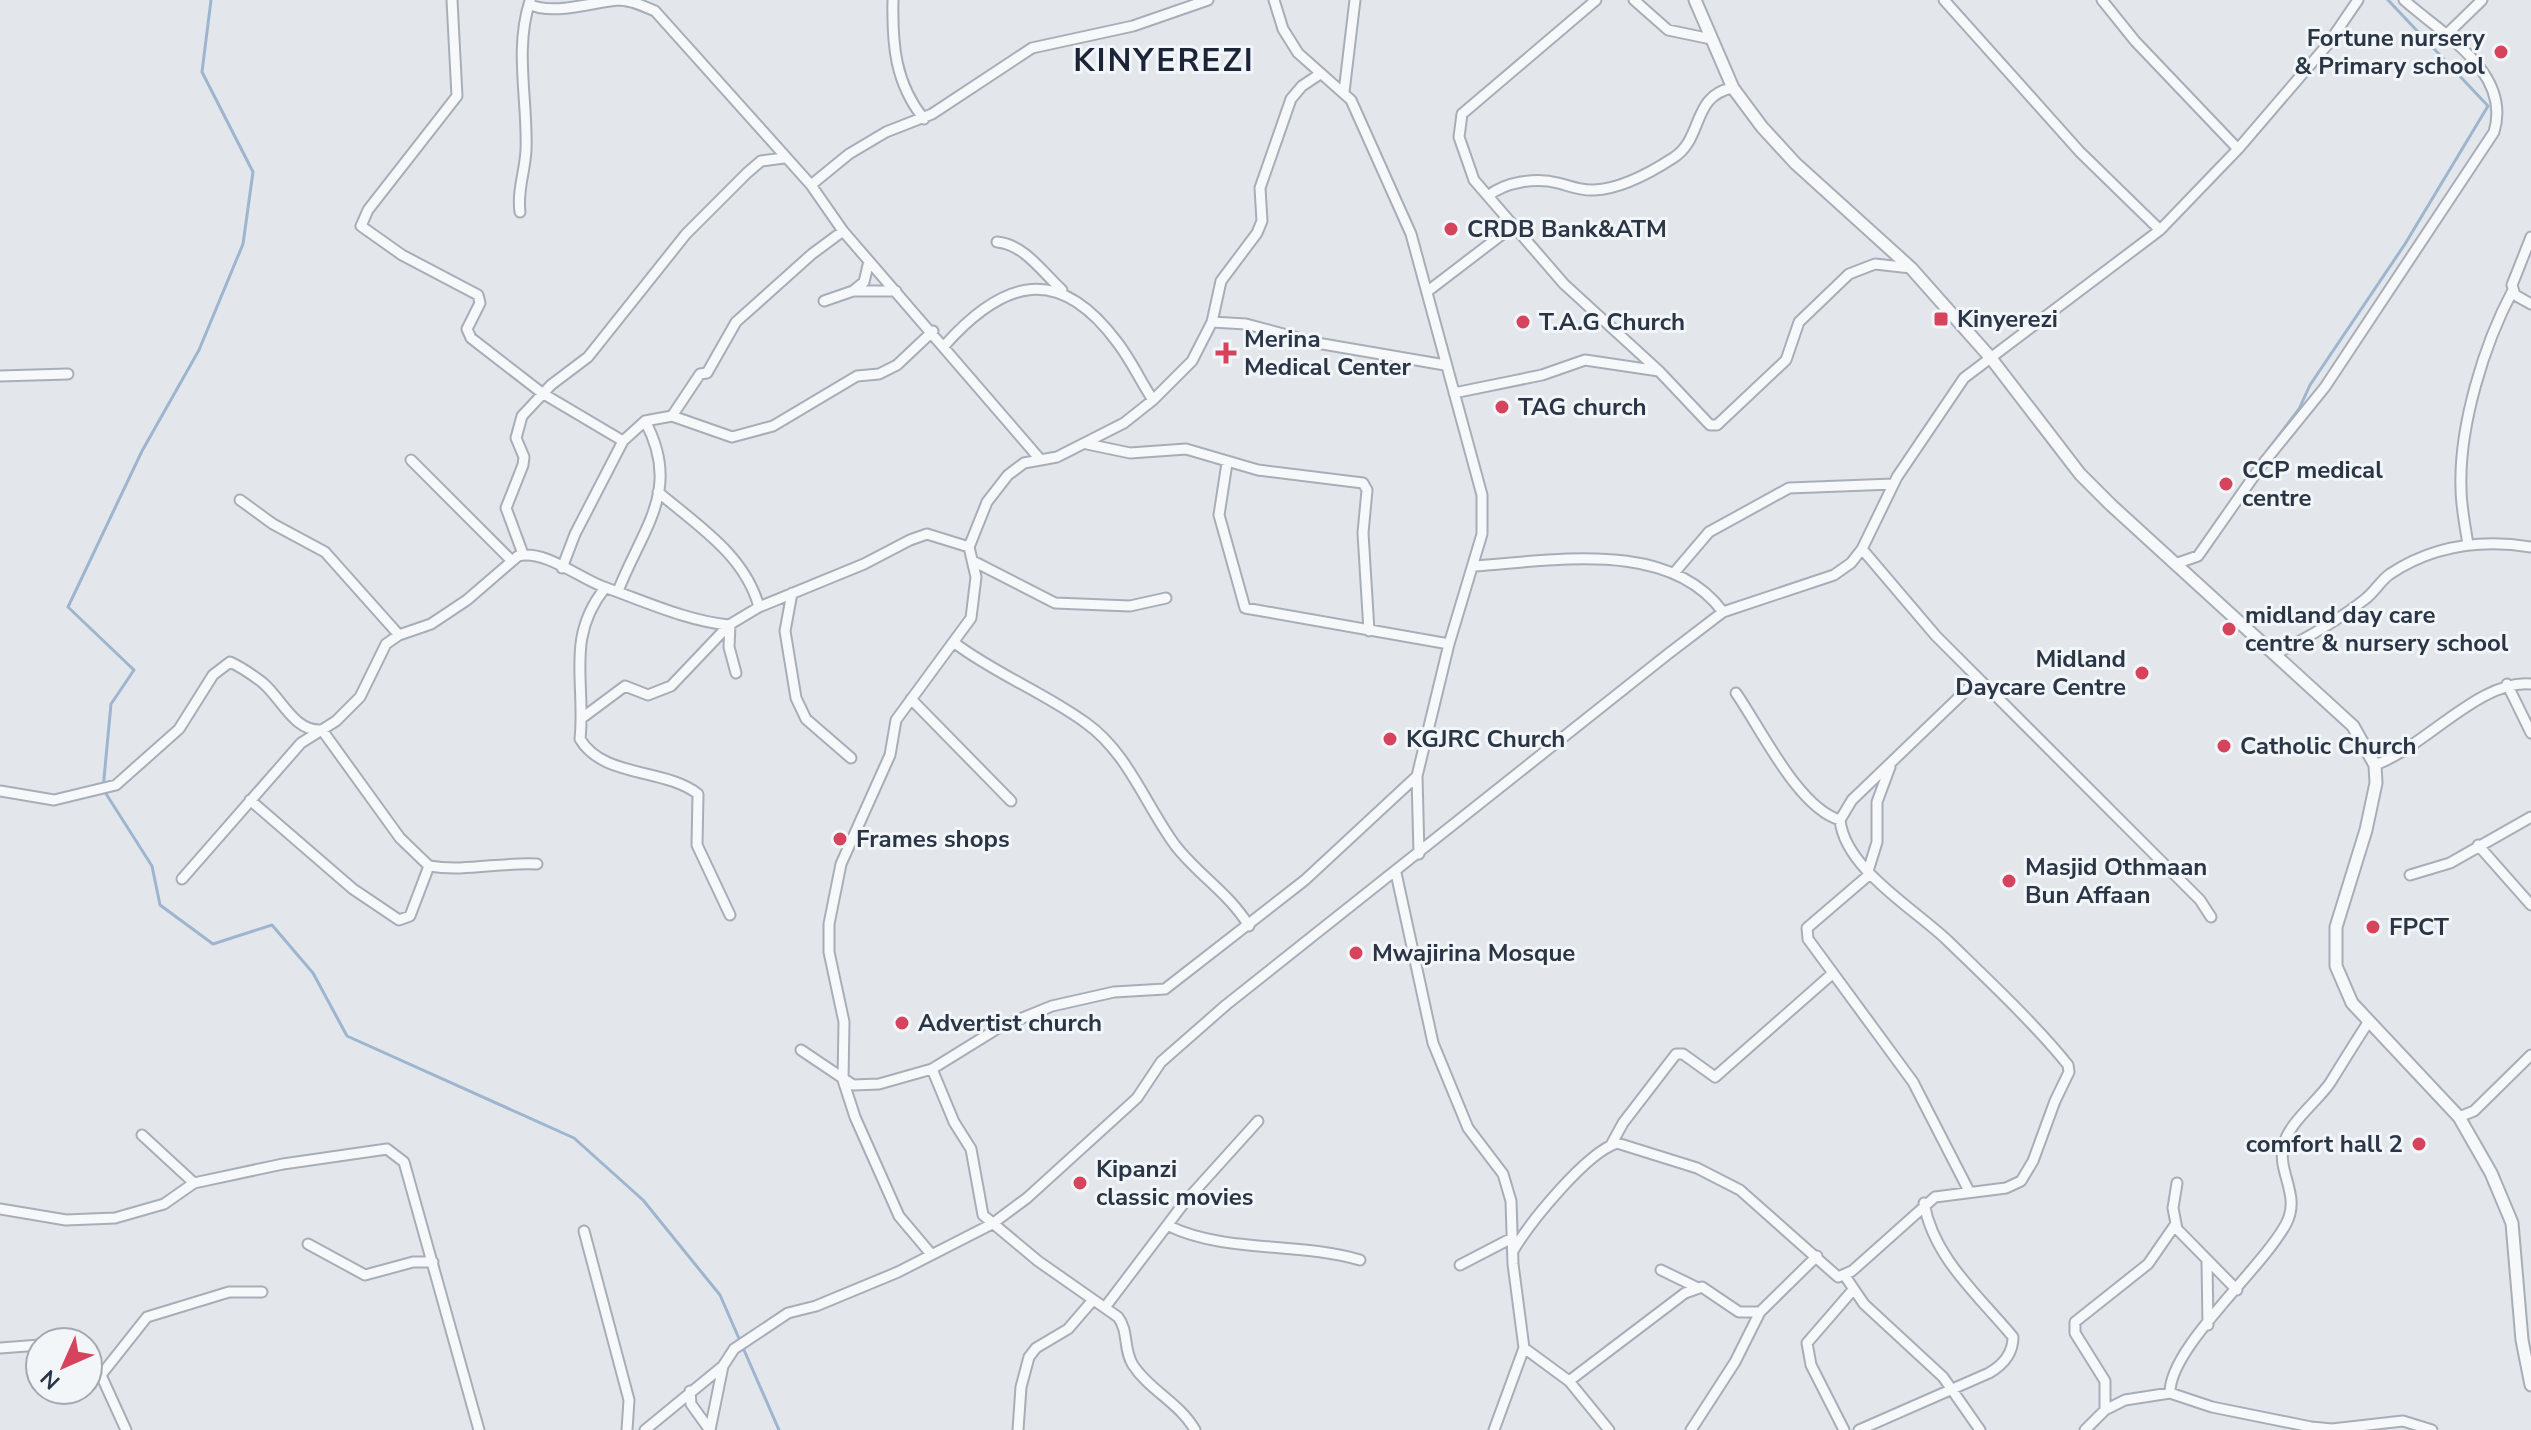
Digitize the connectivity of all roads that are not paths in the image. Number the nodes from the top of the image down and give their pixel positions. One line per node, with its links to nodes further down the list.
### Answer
1 (452, 0): 49 (street)
2 (617, 0): 15 (street); 23 (street)
3 (893, 0): 21 (street)
4 (1208, 0): 21 (street)
5 (1274, 0): 18 (street)
6 (1355, 0): 20 (street)
7 (1596, 0): 25 (street)
8 (1634, 0): 17 (street)
9 (1695, 0): 17 (street)
10 (1944, 0): 28 (street)
11 (2102, 0): 22 (street)
12 (2358, 0): 22 (street)
13 (2404, 0): 16 (street)
14 (2482, 0): 16 (street)
15 (530, 2): 26 (street)
16 (2445, 36): 69 (street)
17 (1711, 39): 19 (street)
18 (1320, 74): 20 (street); 41 (street)
19 (1733, 88): 25 (street); 33 (street)
20 (1344, 92): 37 (street)
21 (924, 119): 24 (street)
22 (2238, 149): 28 (street)
23 (784, 158): 24 (street); 49 (street)
24 (811, 185): 29 (street)
25 (1488, 196): 27 (street)
26 (520, 212)
27 (1513, 226): 37 (street); 46 (street)
28 (2160, 230): 44 (street)
29 (843, 231): 32 (street); 52 (street)
30 (2531, 237): 34 (street)
31 (997, 242): 38 (street)
32 (869, 261): 35 (street); 36 (street)
33 (1911, 268): 44 (street); 46 (street)
34 (2513, 290): 40 (street); 62 (street)
35 (853, 291): 36 (street); 39 (street)
36 (896, 291): 42 (street)
37 (1428, 291): 45 (street)
38 (1064, 293): 43 (street); 51 (street)
39 (824, 301)
40 (2531, 304)
41 (1212, 322): 45 (street); 51 (street)
42 (933, 331): 43 (street); 52 (street)
43 (945, 345): 56 (street)
44 (1990, 357): 59 (street); 69 (street)
45 (1445, 365): 50 (street)
46 (1659, 371): 50 (street)
47 (68, 374): 48 (street)
48 (0, 376)
49 (542, 393): 54 (street); 66 (street)
50 (1454, 393): 70 (street)
51 (1153, 400): 55 (street)
52 (672, 416): 53 (street)
53 (645, 421): 54 (street); 60 (street)
54 (623, 441): 71 (street)
55 (1087, 444): 56 (street); 58 (street)
56 (1039, 458): 63 (street)
57 (411, 460): 67 (street)
58 (1227, 463): 80 (street); 80 (street)
59 (1893, 484): 65 (street); 72 (street)
60 (658, 492): 74 (street); 77 (street)
61 (240, 500): 81 (street)
62 (2468, 544): 64 (street); 84 (street)
63 (969, 547): 68 (street); 75 (street)
64 (2531, 547)
65 (1862, 549): 78 (street); 86 (street)
66 (523, 554): 67 (street); 71 (street)
67 (511, 560): 81 (street)
68 (973, 561): 76 (street); 82 (street)
69 (2175, 564): 84 (street)
70 (1473, 566): 72 (street); 83 (street)
71 (562, 568): 73 (street)
72 (1674, 573): 78 (street)
73 (605, 588): 74 (street); 91 (street)
74 (618, 591): 79 (street)
75 (792, 593): 77 (street); 94 (street)
76 (1166, 598)
77 (759, 607): 79 (street)
78 (1723, 612): 104 (street)
79 (730, 625): 85 (street); 91 (street)
80 (1369, 631): 83 (street)
81 (399, 635): 92 (street)
82 (956, 644): 90 (street); 114 (street)
83 (1449, 644): 97 (street)
84 (2275, 654): 96 (street)
85 (736, 673)
86 (1978, 679): 95 (street); 113 (street)
87 (2507, 684): 88 (street); 93 (street); 96 (street)
88 (2531, 684)
89 (1736, 693): 102 (street)
90 (911, 699): 100 (street); 120 (street)
91 (582, 718): 112 (street)
92 (322, 730): 98 (street); 99 (street); 106 (street)
93 (2531, 733)
94 (851, 758)
95 (1892, 762): 102 (street); 107 (street)
96 (2375, 765): 116 (street)
97 (1417, 776): 104 (street); 114 (street)
98 (0, 791)
99 (250, 800): 106 (street); 110 (street)
100 (1011, 801)
101 (2531, 817): 103 (street)
102 (1840, 820): 107 (street)
103 (2478, 845): 109 (street); 111 (street)
104 (1419, 854): 108 (street)
105 (537, 864): 106 (street)
106 (429, 866)
107 (1869, 872): 115 (street); 127 (street)
108 (1396, 873): 130 (street); 134 (street)
109 (2410, 875)
110 (182, 879)
111 (2531, 905)
112 (730, 915)
113 (2211, 917)
114 (1249, 926): 119 (street)
115 (1832, 974): 124 (street); 127 (street)
116 (2369, 1021): 121 (street); 146 (street)
117 (801, 1050): 120 (street)
118 (2531, 1055): 121 (street)
119 (932, 1069): 120 (street); 130 (street)
120 (843, 1080): 137 (street)
121 (2459, 1117): 160 (street)
122 (1258, 1121): 132 (street)
123 (142, 1135): 125 (street)
124 (1611, 1145): 136 (street); 138 (street)
125 (194, 1183): 129 (street); 140 (street)
126 (2177, 1183): 131 (street)
127 (1969, 1191): 128 (street)
128 (1924, 1203): 144 (street); 161 (street)
129 (0, 1209)
130 (992, 1224): 137 (street); 149 (street)
131 (2175, 1225): 141 (street); 164 (street)
132 (1169, 1226): 139 (street); 150 (street)
133 (584, 1231): 167 (street)
134 (1512, 1238): 136 (street); 142 (street)
135 (308, 1244): 140 (street)
136 (1513, 1251): 155 (street)
137 (931, 1254): 156 (street)
138 (1817, 1256): 144 (street); 151 (street)
139 (1360, 1260)
140 (433, 1262): 166 (street)
141 (2207, 1262): 146 (street); 152 (street)
142 (1460, 1265)
143 (1661, 1270): 145 (street)
144 (1845, 1276): 147 (street)
145 (1698, 1288): 151 (street); 158 (street)
146 (2237, 1290): 152 (street)
147 (1852, 1291): 161 (street); 175 (street)
148 (262, 1292): 157 (street)
149 (1093, 1300): 150 (street); 170 (street)
150 (1106, 1306): 171 (street)
151 (1760, 1312): 174 (street)
152 (2208, 1325): 163 (street)
153 (24, 1346): 154 (street)
154 (0, 1348)
155 (1524, 1348): 158 (street); 172 (street)
156 (723, 1366): 162 (street); 169 (street)
157 (104, 1371)
158 (1569, 1381): 173 (street)
159 (104, 1382): 165 (street)
160 (2531, 1385)
161 (1952, 1389): 176 (street); 177 (street)
162 (690, 1391): 168 (street); 169 (street)
163 (2170, 1393): 164 (street); 179 (street)
164 (2105, 1410): 178 (street)
165 (126, 1430)
166 (479, 1430)
167 (627, 1430)
168 (645, 1430)
169 (710, 1430)
170 (1018, 1430)
171 (1195, 1430)
172 (1494, 1430)
173 (1609, 1430)
174 (1691, 1430)
175 (1844, 1430)
176 (1859, 1430)
177 (1980, 1430)
178 (2085, 1430)
179 (2332, 1430): 180 (street)
180 (2432, 1430)

